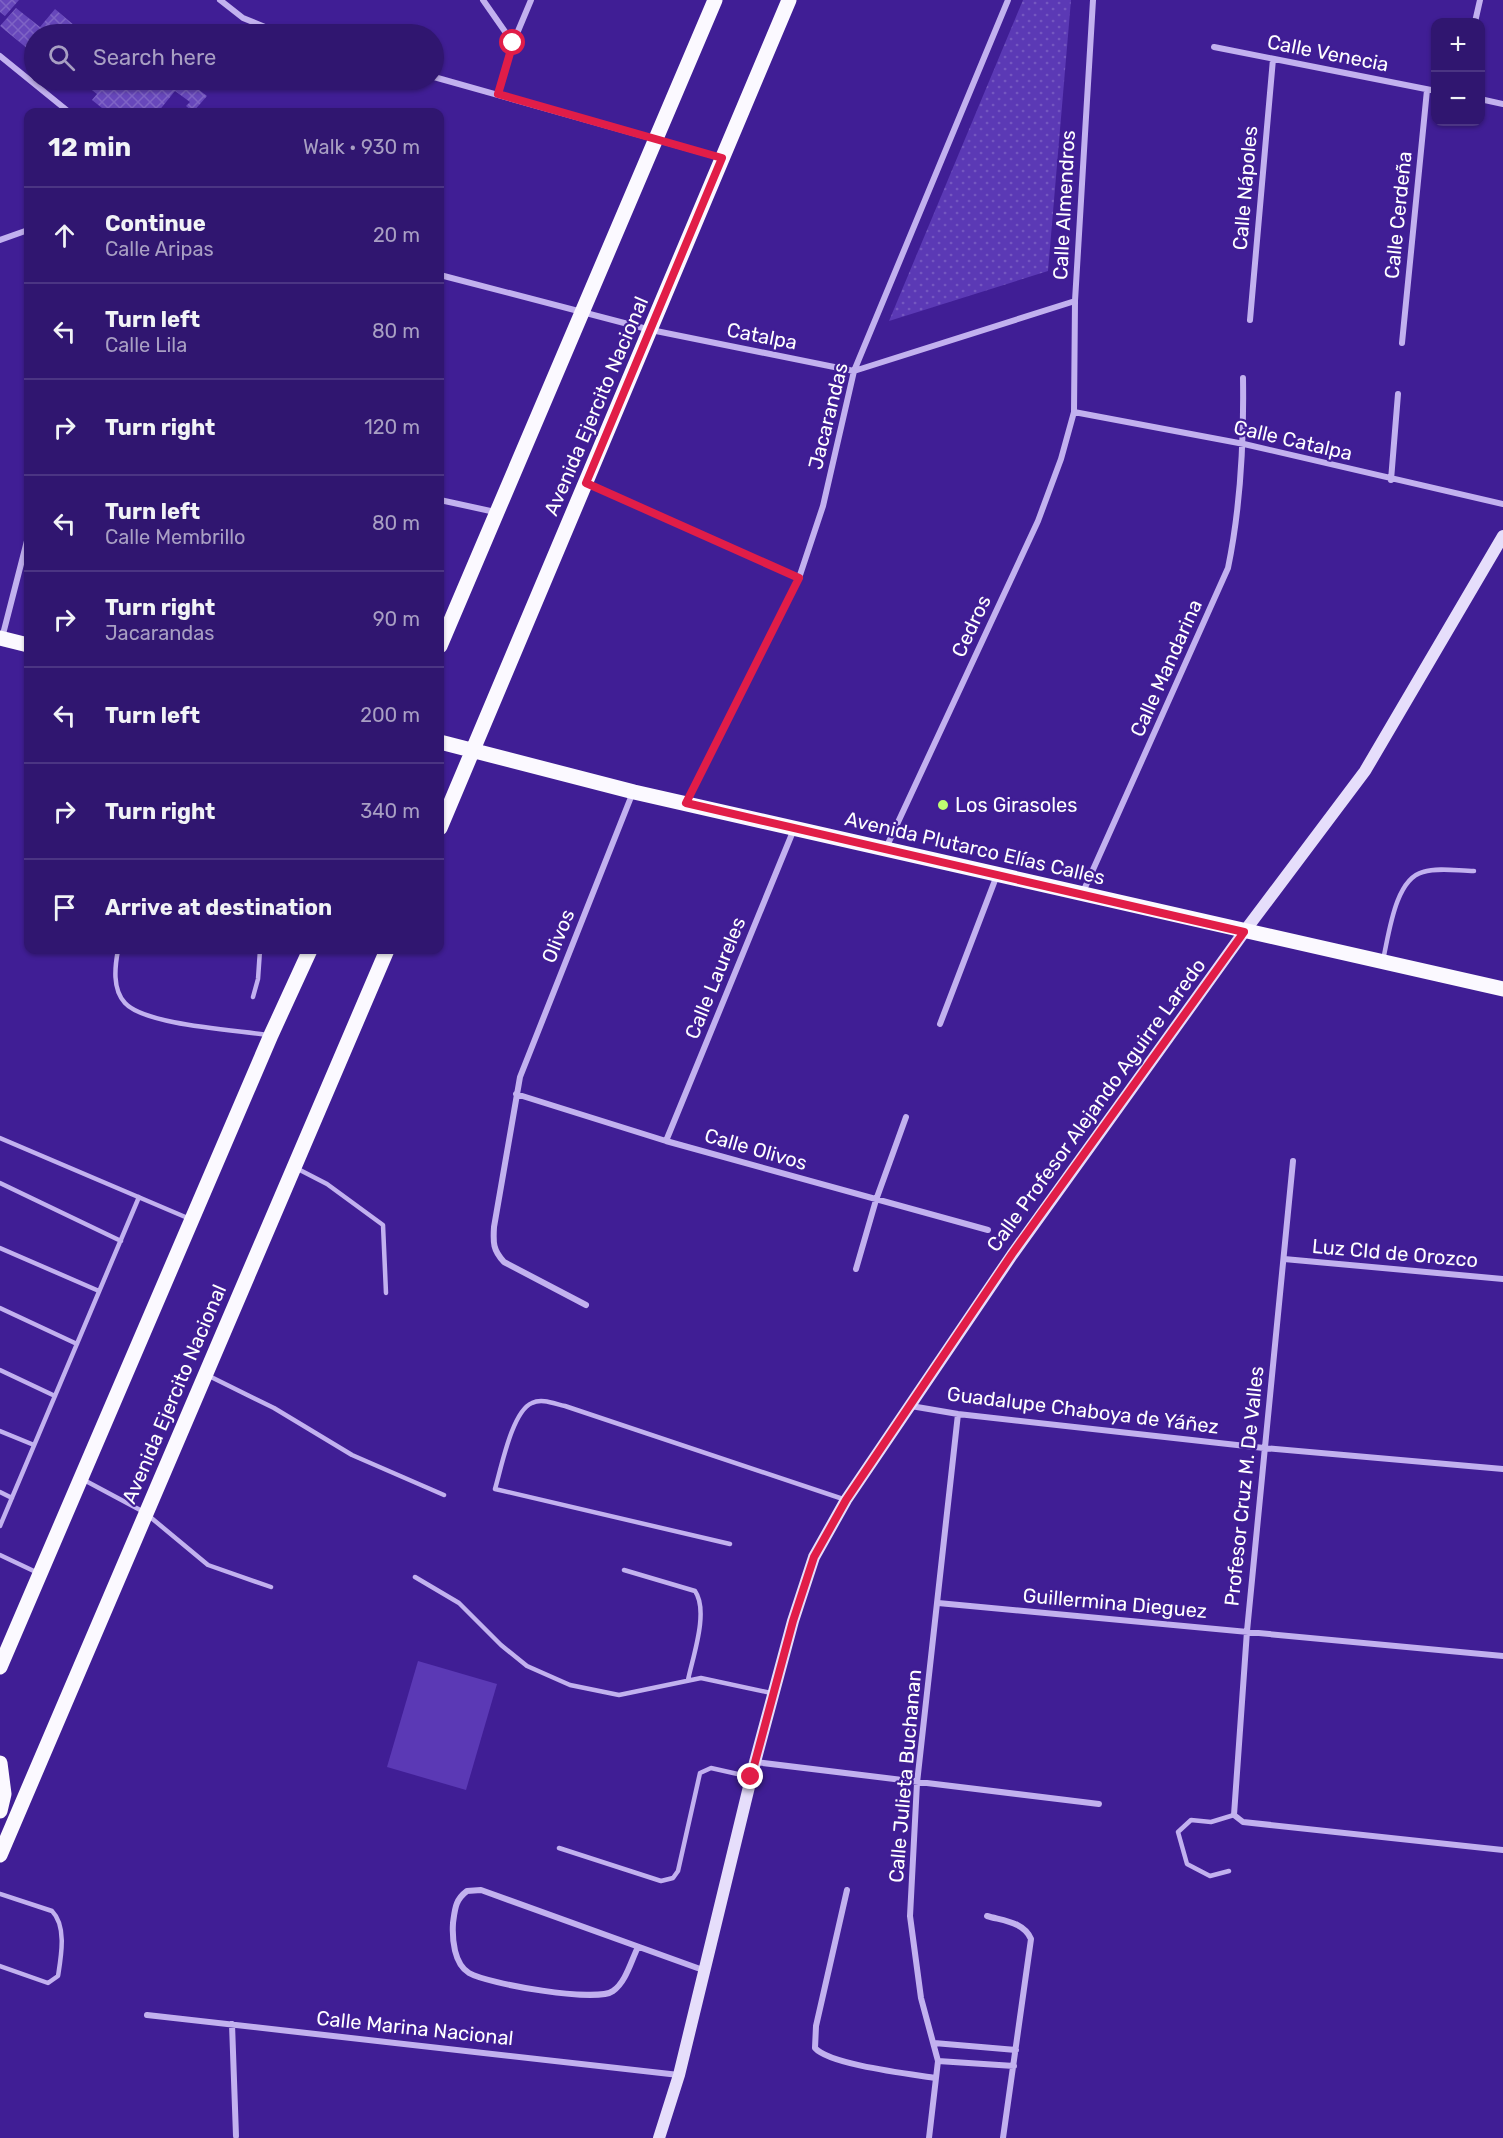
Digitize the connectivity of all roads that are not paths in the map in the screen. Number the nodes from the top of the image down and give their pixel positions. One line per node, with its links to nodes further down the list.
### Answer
1 (220, 0): 10 (street)
2 (483, 0): 11 (street)
3 (531, 0): 11 (street)
4 (715, 0): 24 (main road)
5 (789, 0): 25 (main road, Avenida Ejercito Nacional)
6 (1008, 0): 34 (street, Jacarandas)
7 (1093, 0): 29 (street, Calle Almendros)
8 (1480, 0): 9 (street)
9 (1476, 18)
10 (258, 24)
11 (513, 43): 20 (street)
12 (1214, 47): 14 (street, Calle Venecia)
13 (0, 56): 15 (street)
14 (1273, 59): 18 (street, Calle Venecia); 31 (street, Calle Nápoles)
15 (24, 75)
16 (444, 80): 20 (street)
17 (42, 90): 23 (street)
18 (1427, 90): 19 (street, Calle Venecia); 33 (street, Calle Cerdeña)
19 (1431, 90)
20 (498, 94): 24 (street)
21 (1485, 100): 22 (street)
22 (1503, 104)
23 (64, 108)
24 (658, 138): 25 (street); 30 (main road)
25 (722, 158): 32 (main road, Avenida Ejercito Nacional)
26 (24, 231): 27 (street)
27 (0, 240)
28 (444, 276): 30 (street, Catalpa)
29 (1075, 301): 34 (street, Catalpa); 37 (street, Calle Almendros)
30 (582, 311): 32 (street, Catalpa); 43 (main road)
31 (1250, 320)
32 (651, 330): 34 (street, Catalpa); 40 (main road, Avenida Ejercito Nacional)
33 (1402, 343)
34 (854, 371): 46 (street, Jacarandas)
35 (1244, 378): 38 (street, Calle Mandarina)
36 (1398, 394): 39 (street)
37 (1074, 412): 38 (street, Calle Catalpa); 56 (street, Cedros)
38 (1244, 444): 39 (street, Calle Catalpa); 59 (street, Calle Mandarina)
39 (1391, 480): 42 (street, Calle Catalpa)
40 (586, 483): 46 (street); 51 (main road, Avenida Ejercito Nacional)
41 (444, 501): 43 (street)
42 (1503, 504)
43 (495, 512): 47 (main road)
44 (1503, 536): 60 (street, Calle Profesor Alejando Aguirre Laredo)
45 (24, 552): 48 (street)
46 (799, 578): 53 (street, Jacarandas)
47 (444, 636)
48 (1, 638): 49 (main road)
49 (24, 644)
50 (444, 743): 51 (main road, Avenida Plutarco Elías Calles)
51 (473, 751): 52 (main road, Avenida Plutarco Elías Calles); 54 (main road, Avenida Ejercito Nacional)
52 (634, 792): 53 (main road, Avenida Plutarco Elías Calles); 70 (street, Olivos)
53 (686, 803): 55 (main road, Avenida Plutarco Elías Calles)
54 (444, 819)
55 (794, 828): 56 (main road, Avenida Plutarco Elías Calles); 73 (street, Calle Laureles)
56 (885, 849): 58 (main road, Avenida Plutarco Elías Calles)
57 (1474, 871): 65 (lane)
58 (997, 875): 59 (main road, Avenida Plutarco Elías Calles); 68 (street)
59 (1082, 895): 60 (main road, Avenida Plutarco Elías Calles)
60 (1244, 932): 65 (main road, Avenida Plutarco Elías Calles); 94 (street, Calle Profesor Alejando Aguirre Laredo)
61 (117, 954): 69 (lane)
62 (260, 954): 67 (lane)
63 (308, 954): 69 (main road)
64 (385, 954): 75 (main road, Avenida Ejercito Nacional)
65 (1382, 963): 66 (main road, Avenida Plutarco Elías Calles)
66 (1503, 989)
67 (253, 997)
68 (940, 1024)
69 (271, 1035): 79 (main road)
70 (516, 1094): 73 (street, Calle Olivos); 88 (street, Olivos)
71 (906, 1117): 78 (street)
72 (0, 1138): 77 (lane)
73 (666, 1141): 78 (street, Calle Olivos)
74 (1293, 1161): 83 (street, Profesor Cruz M. De Valles)
75 (294, 1167): 87 (lane); 92 (main road, Avenida Ejercito Nacional)
76 (0, 1183): 81 (lane)
77 (139, 1197): 79 (lane); 81 (lane)
78 (876, 1200): 80 (street, Calle Olivos); 84 (street)
79 (192, 1220): 100 (main road)
80 (988, 1230)
81 (121, 1241): 86 (lane)
82 (0, 1248): 86 (lane)
83 (1284, 1259): 85 (street, Luz CId de Orozco); 98 (street, Profesor Cruz M. De Valles)
84 (856, 1269)
85 (1503, 1280)
86 (99, 1291): 90 (lane)
87 (386, 1293)
88 (586, 1305)
89 (0, 1308): 90 (lane)
90 (77, 1344): 93 (lane)
91 (0, 1370): 93 (lane)
92 (205, 1374): 102 (lane); 105 (main road, Avenida Ejercito Nacional)
93 (55, 1396): 97 (lane)
94 (911, 1406): 95 (street, Guadalupe Chaboya de Yáñez); 104 (street, Calle Profesor Alejando Aguirre Laredo)
95 (958, 1414): 98 (street, Guadalupe Chaboya de Yáñez); 113 (street, Calle Julieta Buchanan)
96 (0, 1431): 97 (lane)
97 (34, 1445): 103 (lane)
98 (1264, 1448): 99 (street, Guadalupe Chaboya de Yáñez); 114 (street, Profesor Cruz M. De Valles)
99 (1503, 1469)
100 (81, 1479): 105 (lane); 110 (main road)
101 (0, 1492): 103 (lane)
102 (444, 1495)
103 (12, 1498): 106 (lane)
104 (846, 1500): 107 (lane); 118 (street, Calle Profesor Alejando Aguirre Laredo)
105 (145, 1513): 112 (lane); 128 (main road, Avenida Ejercito Nacional)
106 (0, 1526)
107 (730, 1544)
108 (0, 1555): 110 (lane)
109 (624, 1570): 117 (lane)
110 (40, 1574): 116 (main road)
111 (415, 1576): 117 (lane)
112 (271, 1587)
113 (938, 1603): 114 (street, Guillermina Dieguez); 122 (street, Calle Julieta Buchanan)
114 (1247, 1631): 115 (street, Guillermina Dieguez); 125 (street, Profesor Cruz M. De Valles)
115 (1503, 1656)
116 (0, 1667)
117 (688, 1680): 118 (lane)
118 (774, 1693): 119 (street, Calle Profesor Alejando Aguirre Laredo)
119 (755, 1762): 121 (street, Calle Profesor Alejando Aguirre Laredo); 122 (street)
120 (0, 1763): 124 (main road)
121 (751, 1777): 126 (lane); 135 (street, Calle Profesor Alejando Aguirre Laredo)
122 (917, 1783): 123 (street); 138 (street, Calle Julieta Buchanan)
123 (1098, 1804)
124 (0, 1811)
125 (1234, 1815): 127 (street); 129 (lane)
126 (560, 1848)
127 (1503, 1850)
128 (0, 1855)
129 (1229, 1871)
130 (847, 1890): 143 (street)
131 (0, 1894): 134 (lane)
132 (987, 1916): 139 (street)
133 (638, 1947): 133 (street); 135 (street)
134 (0, 1966)
135 (703, 1970): 142 (street, Calle Profesor Alejando Aguirre Laredo)
136 (147, 2015): 137 (street, Calle Marina Nacional)
137 (232, 2024): 142 (street, Calle Marina Nacional); 144 (street)
138 (934, 2043): 139 (street); 140 (street, Calle Julieta Buchanan)
139 (1016, 2050): 141 (street)
140 (938, 2061): 141 (street); 143 (street, Calle Julieta Buchanan)
141 (1014, 2066): 147 (street)
142 (679, 2075): 145 (street, Calle Profesor Alejando Aguirre Laredo)
143 (936, 2078): 146 (street, Calle Julieta Buchanan)
144 (236, 2136)
145 (659, 2138)
146 (929, 2138)
147 (1004, 2138)

